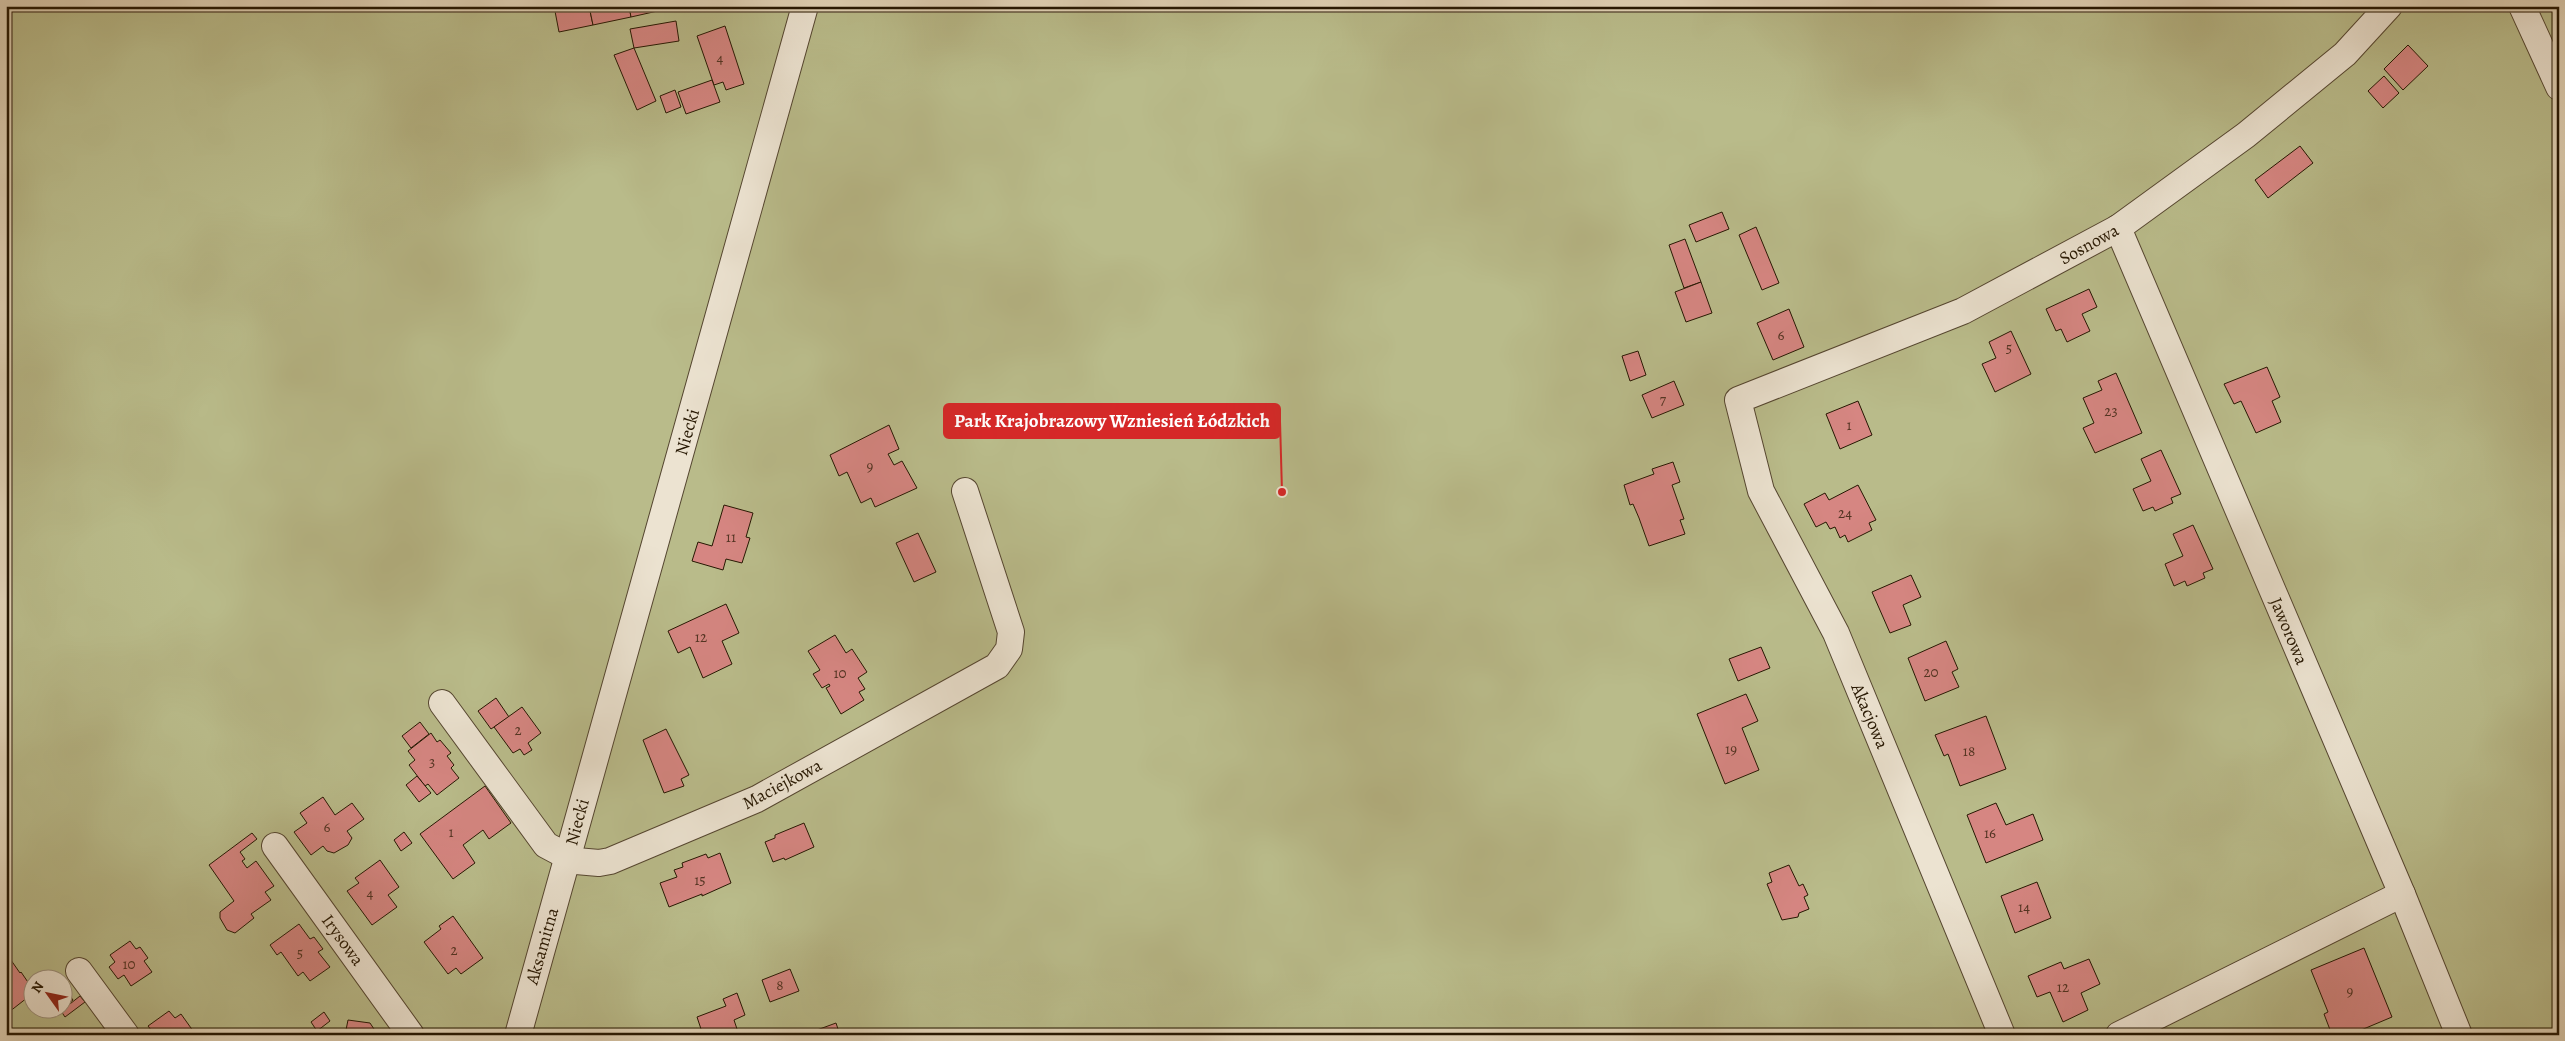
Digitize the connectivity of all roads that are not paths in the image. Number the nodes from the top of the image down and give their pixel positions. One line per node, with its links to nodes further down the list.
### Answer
1 (806, 6): 10 (street, Niecki)
2 (2390, 6): 5 (street, Sosnowa)
3 (2522, 6): 4 (street)
4 (2559, 87)
5 (2118, 228): 6 (street, Sosnowa); 11 (street, Jaworowa)
6 (1738, 400): 16 (street, Akacjowa)
7 (965, 491): 10 (street, Maciejkowa)
8 (442, 703): 10 (street, Maciejkowa)
9 (275, 846): 14 (street, Irysowa)
10 (567, 858): 15 (street, Aksamitna)
11 (2402, 894): 17 (street); 18 (street, Jaworowa)
12 (79, 971): 13 (street)
13 (126, 1035)
14 (411, 1035)
15 (518, 1035)
16 (2002, 1035)
17 (2119, 1035)
18 (2459, 1035)

